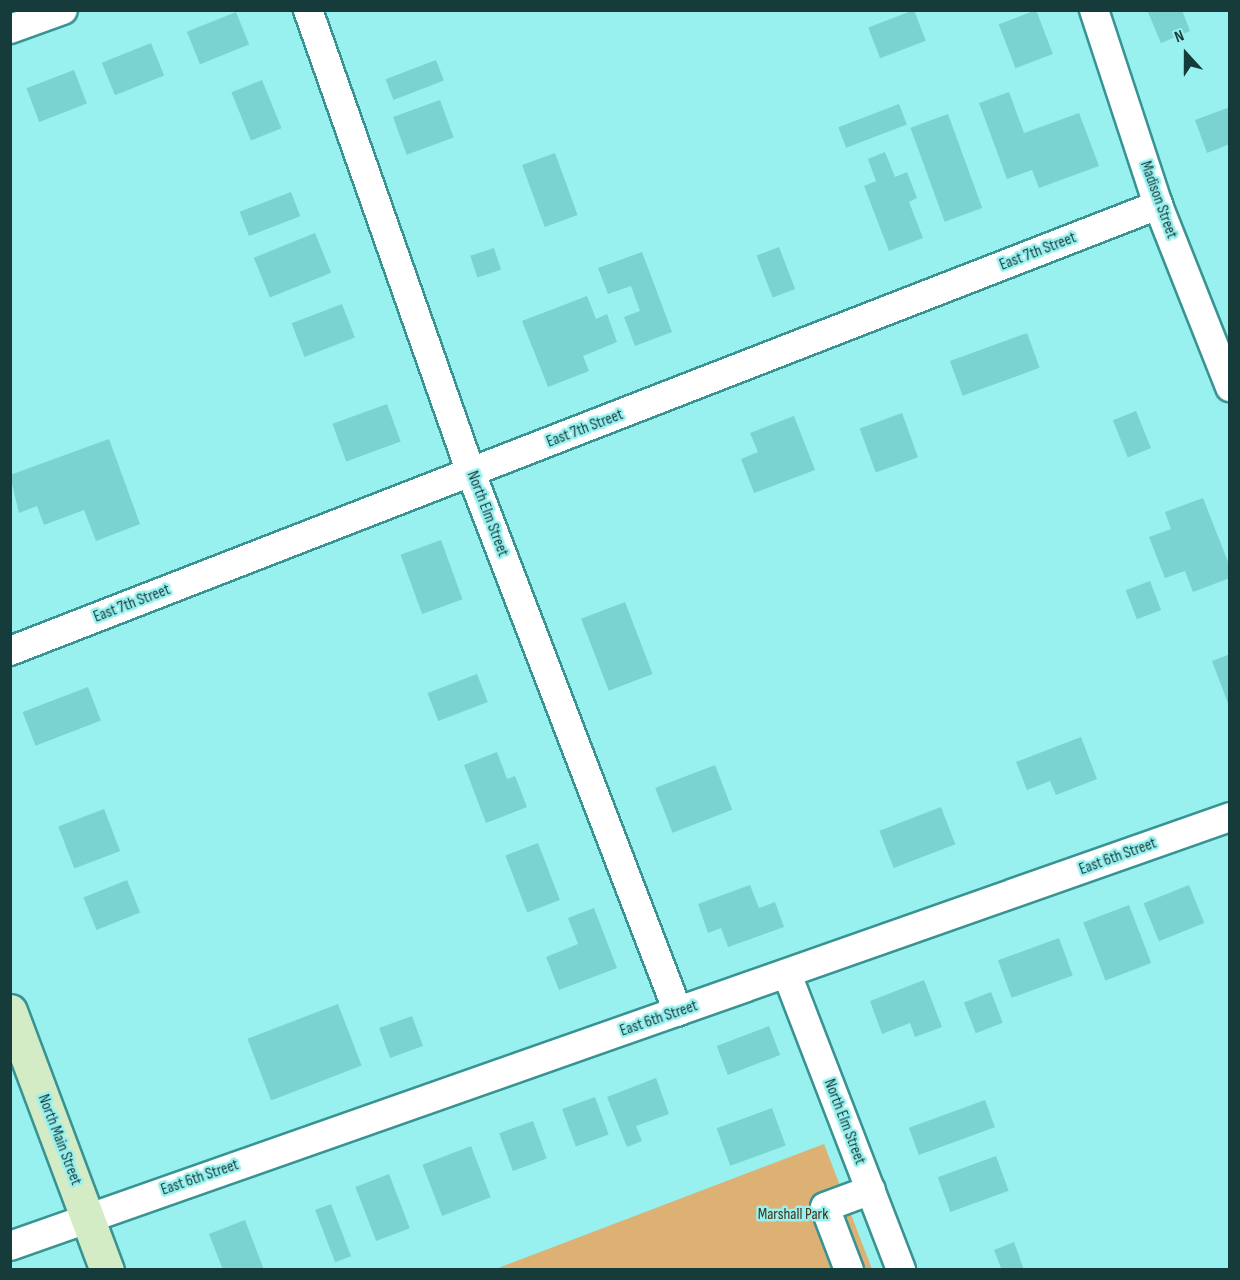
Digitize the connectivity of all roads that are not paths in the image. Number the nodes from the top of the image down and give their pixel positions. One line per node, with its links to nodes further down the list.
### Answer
1 (63, 10): 4 (street)
2 (308, 10): 7 (street, North Elm Street)
3 (1094, 10): 5 (street, Madison Street)
4 (10, 29)
5 (1158, 205): 6 (street, Madison Street); 7 (street, East 7th Street)
6 (1230, 387)
7 (471, 473): 8 (street, East 7th Street); 12 (street, North Elm Street)
8 (10, 651)
9 (1230, 817): 10 (street, East 6th Street)
10 (787, 974): 12 (street, East 6th Street); 13 (street, North Elm Street)
11 (10, 1011): 14 (main road, North Main Street)
12 (678, 1012): 14 (street, East 6th Street)
13 (871, 1190): 17 (street); 18 (street, North Elm Street)
14 (88, 1217): 15 (street, East 6th Street); 16 (main road, North Main Street)
15 (10, 1246)
16 (107, 1269)
17 (849, 1269)
18 (901, 1269)

